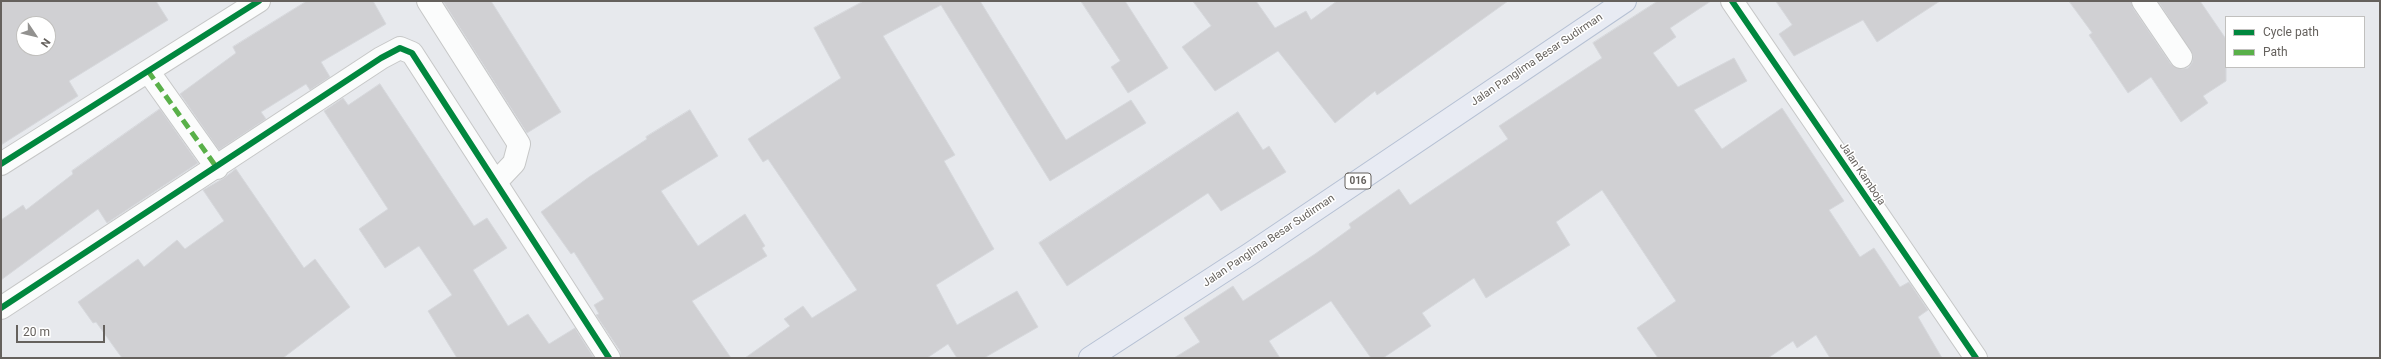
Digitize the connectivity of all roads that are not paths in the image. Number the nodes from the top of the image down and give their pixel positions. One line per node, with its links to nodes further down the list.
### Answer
1 (259, 1): 7 (street)
2 (428, 1): 10 (street)
3 (1625, 1): 13 (main road, Jalan Panglima Besar Sudirman / 016)
4 (1732, 1): 14 (street, Jalan Kamboja)
5 (2143, 1): 6 (street)
6 (2181, 57)
7 (148, 70): 8 (street); 9 (street)
8 (1, 164)
9 (217, 168): 10 (street); 11 (street)
10 (496, 182): 12 (street)
11 (3, 303)
12 (609, 358)
13 (1090, 358)
14 (1976, 358)

